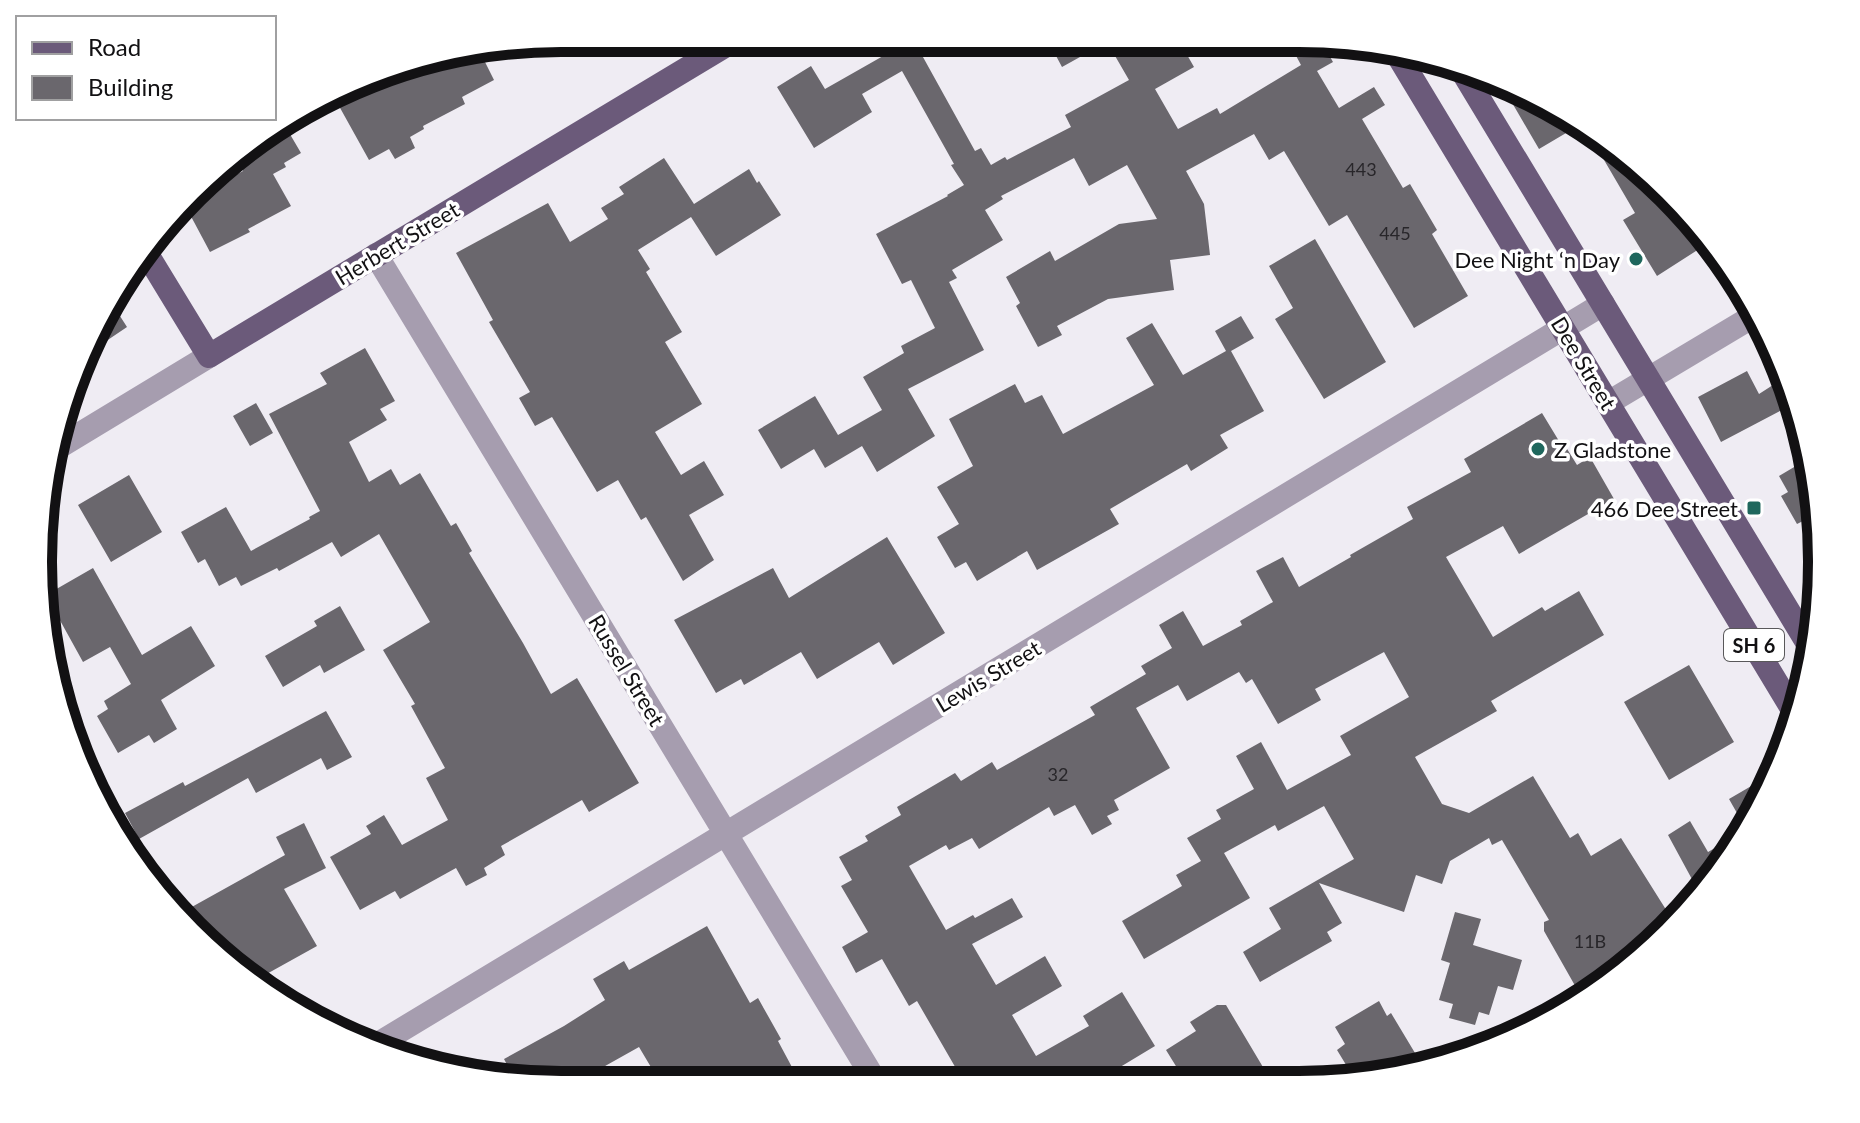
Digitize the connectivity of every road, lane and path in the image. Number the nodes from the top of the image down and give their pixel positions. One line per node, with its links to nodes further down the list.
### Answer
1 (715, 52): 4 (main road, Herbert Street)
2 (1403, 63): 8 (main road, Dee Street / SH 6)
3 (1469, 82): 6 (main road, SH 6)
4 (376, 255): 9 (main road, Herbert Street); 15 (street, Russel Street)
5 (151, 260): 9 (main road)
6 (1603, 304): 8 (street, Lewis Street); 10 (main road, SH 6)
7 (1747, 320): 10 (street)
8 (1563, 329): 11 (main road, Dee Street / SH 6); 15 (street, Lewis Street)
9 (209, 356): 12 (street, Herbert Street)
10 (1648, 379): 11 (street); 13 (main road, SH 6)
11 (1608, 403): 14 (main road, Dee Street / SH 6)
12 (66, 442)
13 (1803, 635)
14 (1788, 702)
15 (726, 834): 16 (street, Lewis Street); 17 (street, Russel Street)
16 (386, 1039)
17 (869, 1071)

